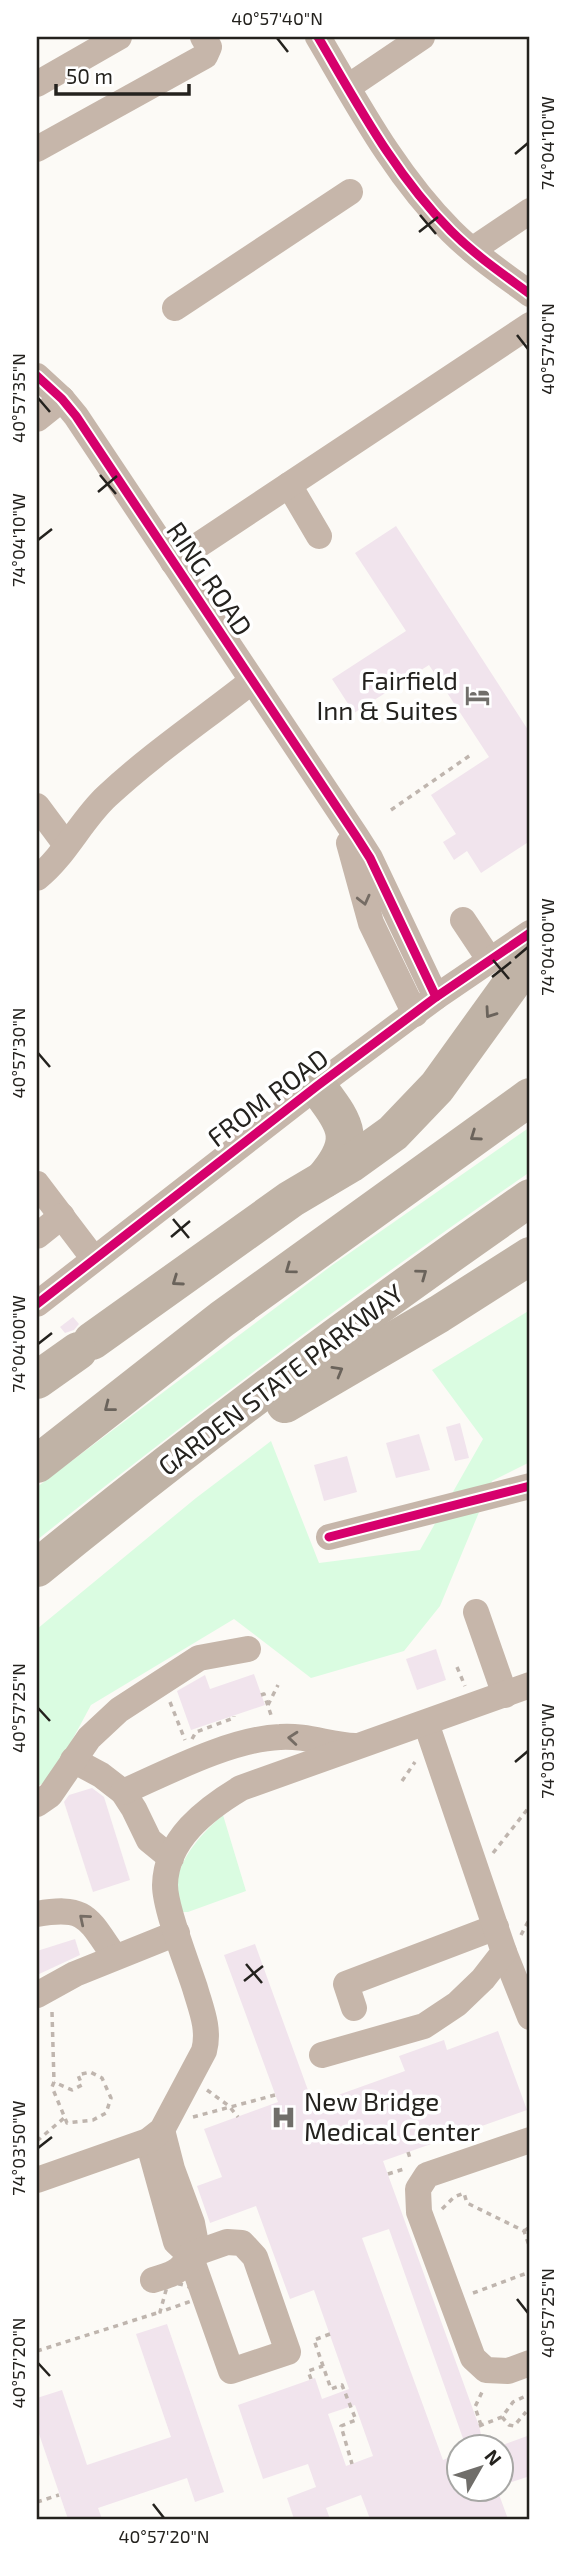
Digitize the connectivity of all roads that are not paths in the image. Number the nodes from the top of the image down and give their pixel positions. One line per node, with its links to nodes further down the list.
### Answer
1 (119, 37): 5 (street)
2 (203, 37): 7 (street)
3 (318, 37): 6 (street)
4 (422, 37): 6 (street)
5 (37, 81)
6 (348, 87): 10 (street)
7 (37, 149)
8 (350, 192): 12 (street)
9 (530, 211): 10 (street)
10 (472, 250): 11 (street)
11 (530, 295)
12 (175, 308)
13 (530, 325): 17 (street)
14 (37, 376): 15 (street, RING ROAD)
15 (62, 399): 16 (street); 19 (street, RING ROAD)
16 (37, 419)
17 (289, 485): 18 (street); 19 (street)
18 (319, 536)
19 (173, 562): 20 (street, RING ROAD)
20 (252, 681): 22 (street, RING ROAD); 23 (street)
21 (37, 806): 23 (street)
22 (339, 811): 29 (street, RING ROAD); 30 (street, one-way to 30)
23 (66, 845): 24 (street)
24 (37, 878)
25 (463, 920): 28 (street)
26 (530, 933): 28 (street, FROM ROAD)
27 (530, 958): 33 (highway, one-way to 33)
28 (489, 959): 29 (street, FROM ROAD)
29 (436, 998): 30 (street, FROM ROAD)
30 (415, 1014): 31 (street, FROM ROAD)
31 (317, 1086): 33 (highway); 39 (street, FROM ROAD)
32 (530, 1097): 42 (highway, one-way to 42)
33 (324, 1179): 41 (highway, one-way to 41)
34 (37, 1184): 36 (street)
35 (530, 1198): 45 (highway, GARDEN STATE PARKWAY, one-way to 35)
36 (62, 1216): 37 (street); 39 (street)
37 (37, 1236)
38 (530, 1256): 45 (highway, one-way to 38)
39 (94, 1259): 40 (street, FROM ROAD)
40 (37, 1304)
41 (37, 1380)
42 (37, 1464)
43 (530, 1486): 44 (street)
44 (329, 1537)
45 (37, 1570)
46 (476, 1612): 49 (street)
47 (248, 1649): 52 (street)
48 (530, 1685): 49 (street)
49 (505, 1695): 50 (street)
50 (426, 1723): 51 (street); 58 (street)
51 (360, 1746): 53 (street, one-way to 53); 55 (street)
52 (73, 1760): 53 (street); 54 (street)
53 (123, 1792): 55 (street)
54 (37, 1804)
55 (171, 1858): 57 (street)
56 (37, 1914): 59 (street, one-way to 56)
57 (177, 1933): 59 (street); 64 (street)
58 (507, 1939): 61 (street); 62 (street); 63 (street)
59 (115, 1957): 60 (street)
60 (44, 1990)
61 (354, 2008)
62 (530, 2017)
63 (322, 2055)
64 (155, 2135): 66 (street); 67 (street)
65 (530, 2140): 69 (street)
66 (37, 2179)
67 (190, 2255): 67 (street); 68 (street)
68 (153, 2280)
69 (530, 2363)

